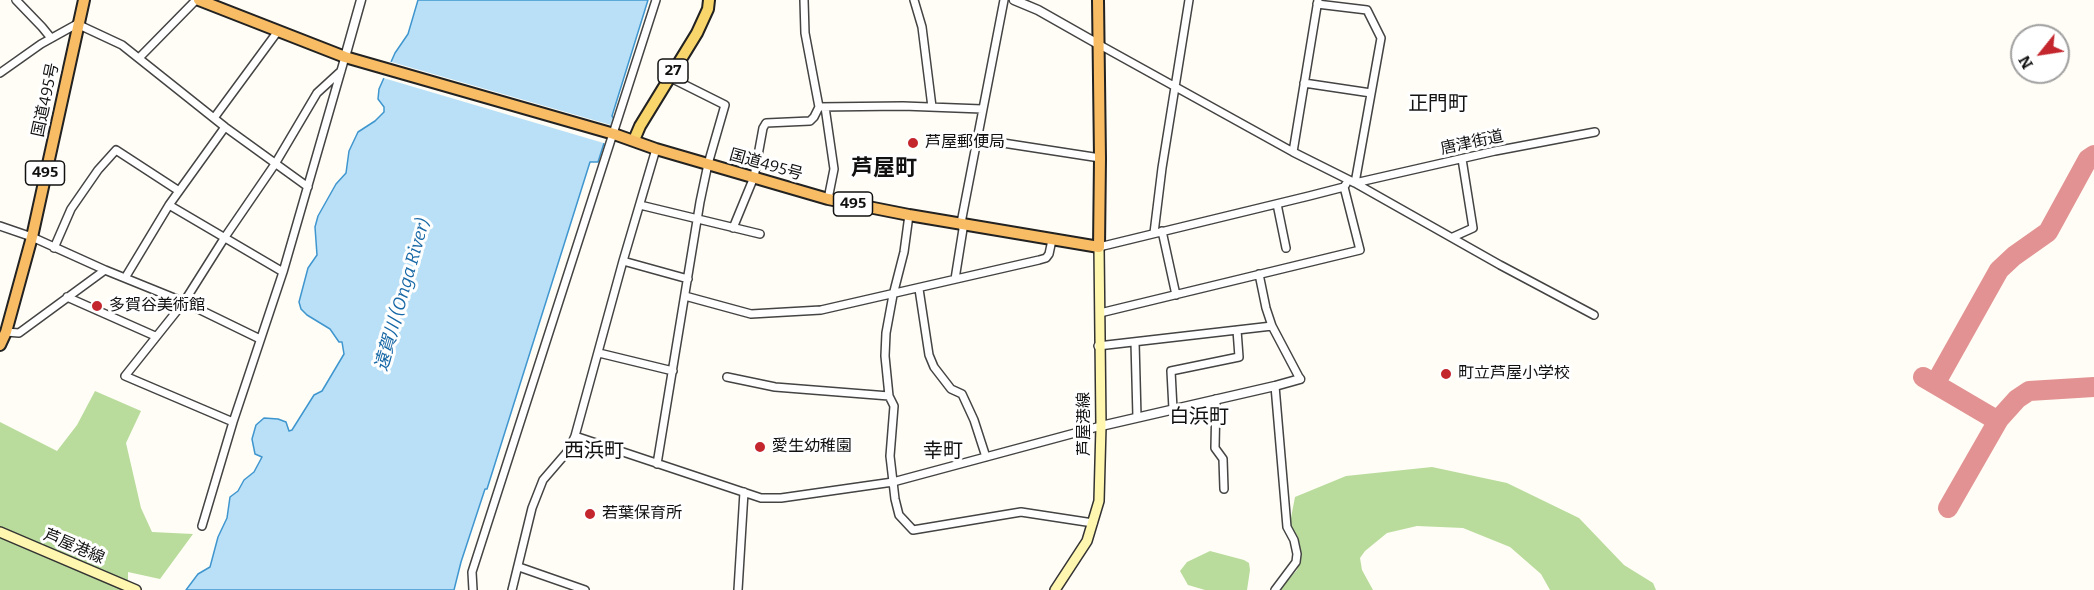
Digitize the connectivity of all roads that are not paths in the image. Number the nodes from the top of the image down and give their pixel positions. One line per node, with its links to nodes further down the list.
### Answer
1 (16, 0): 16 (street)
2 (84, 0): 14 (highway, 国道495号 / 495)
3 (197, 0): 15 (highway, 国道495号 / 495); 19 (street)
4 (361, 0): 18 (street)
5 (656, 0): 32 (street)
6 (710, 0): 22 (main road, 27)
7 (804, 0): 26 (street)
8 (914, 0): 27 (street)
9 (1004, 0): 28 (street)
10 (1014, 0): 17 (street)
11 (1098, 0): 17 (highway)
12 (1189, 0): 24 (street)
13 (1318, 2): 23 (street); 25 (street)
14 (77, 24): 16 (street); 19 (street); 57 (highway, 国道495号 / 495)
15 (278, 31): 18 (highway, 国道495号 / 495); 29 (street)
16 (51, 38): 21 (street)
17 (1098, 44): 24 (street); 37 (highway)
18 (345, 57): 20 (street); 32 (highway, 国道495号 / 495)
19 (140, 58): 29 (street)
20 (341, 71): 39 (street); 43 (street)
21 (0, 73)
22 (669, 77): 34 (main road, 27); 40 (street)
23 (1304, 83): 25 (street); 36 (street)
24 (1175, 86): 36 (street); 55 (street)
25 (1371, 93): 42 (street)
26 (822, 107): 27 (street); 41 (street); 46 (street)
27 (932, 107): 28 (street)
28 (982, 109): 33 (street)
29 (214, 118): 30 (street)
30 (225, 127): 39 (street); 45 (street)
31 (1595, 132): 38 (street, 唐津街道)
32 (614, 134): 34 (highway, 国道495号 / 495); 109 (street)
33 (977, 139): 37 (street); 52 (street)
34 (634, 140): 35 (highway, 国道495号 / 495)
35 (656, 149): 40 (highway, 国道495号 / 495); 47 (street)
36 (1293, 152): 42 (street)
37 (1100, 158): 61 (highway)
38 (1462, 159): 42 (street, 唐津街道); 59 (street)
39 (275, 164): 43 (street); 58 (street)
40 (708, 164): 41 (highway, 国道495号 / 495); 51 (street)
41 (754, 177): 46 (highway, 国道495号 / 495); 54 (street)
42 (1352, 181): 44 (street); 59 (street)
43 (308, 187): 66 (street)
44 (1344, 187): 48 (street); 67 (street)
45 (179, 191): 49 (street); 62 (street)
46 (828, 199): 50 (highway, 国道495号 / 495)
47 (640, 204): 51 (street); 64 (street)
48 (1277, 204): 55 (street); 63 (street)
49 (169, 205): 58 (street); 68 (street)
50 (909, 215): 52 (highway, 国道495号 / 495); 72 (street)
51 (697, 220): 54 (street); 69 (street)
52 (961, 224): 60 (highway, 国道495号 / 495); 70 (street)
53 (0, 226): 57 (street)
54 (734, 228): 56 (street)
55 (1158, 232): 61 (street); 73 (street)
56 (760, 234)
57 (32, 237): 62 (street); 81 (highway, 国道495号 / 495)
58 (225, 237): 66 (street); 76 (street)
59 (1453, 237): 78 (street)
60 (1052, 240): 61 (highway, 国道495号 / 495); 70 (street)
61 (1098, 247): 77 (main road, 芦屋港線)
62 (54, 248): 65 (street)
63 (1286, 248)
64 (623, 261): 69 (street); 87 (street)
65 (105, 270): 68 (street); 75 (street)
66 (283, 272): 83 (street)
67 (1259, 274): 73 (street); 79 (street)
68 (125, 278): 76 (street)
69 (688, 279): 74 (street)
70 (956, 279): 71 (street)
71 (919, 289): 72 (street); 99 (street)
72 (893, 295): 74 (street); 92 (street)
73 (1176, 295): 77 (street)
74 (685, 296): 88 (street)
75 (67, 297): 81 (street); 82 (street)
76 (184, 303): 82 (street); 83 (street)
77 (1100, 313): 86 (main road, 芦屋港線)
78 (1594, 315)
79 (1272, 326): 80 (street); 90 (street)
80 (1237, 330): 84 (street); 94 (street)
81 (6, 332): 85 (highway, 国道495号 / 495)
82 (155, 336): 96 (street)
83 (260, 339): 96 (street)
84 (1135, 342): 86 (street); 95 (street)
85 (0, 345)
86 (1098, 346): 97 (main road, 芦屋港線)
87 (599, 353): 88 (street); 98 (street)
88 (673, 371): 100 (street)
89 (727, 377): 92 (street)
90 (1300, 379): 91 (street)
91 (1275, 386): 93 (street); 114 (street)
92 (889, 396): 101 (street)
93 (1216, 399): 94 (street); 102 (street)
94 (1173, 409): 95 (street)
95 (1137, 417): 97 (street)
96 (233, 422): 105 (street)
97 (1101, 426): 99 (street); 104 (main road, 芦屋港線)
98 (575, 435): 100 (street); 107 (street)
99 (987, 457): 101 (street)
100 (657, 464): 103 (street)
101 (893, 482): 103 (street); 104 (street)
102 (1224, 489)
103 (744, 492): 112 (street)
104 (1094, 523): 113 (main road, 芦屋港線)
105 (202, 526)
106 (0, 532): 108 (main road, 芦屋港線)
107 (519, 567): 110 (street); 111 (street)
108 (131, 588)
109 (473, 590)
110 (512, 590)
111 (585, 590)
112 (738, 590)
113 (1055, 590)
114 (1275, 590)

